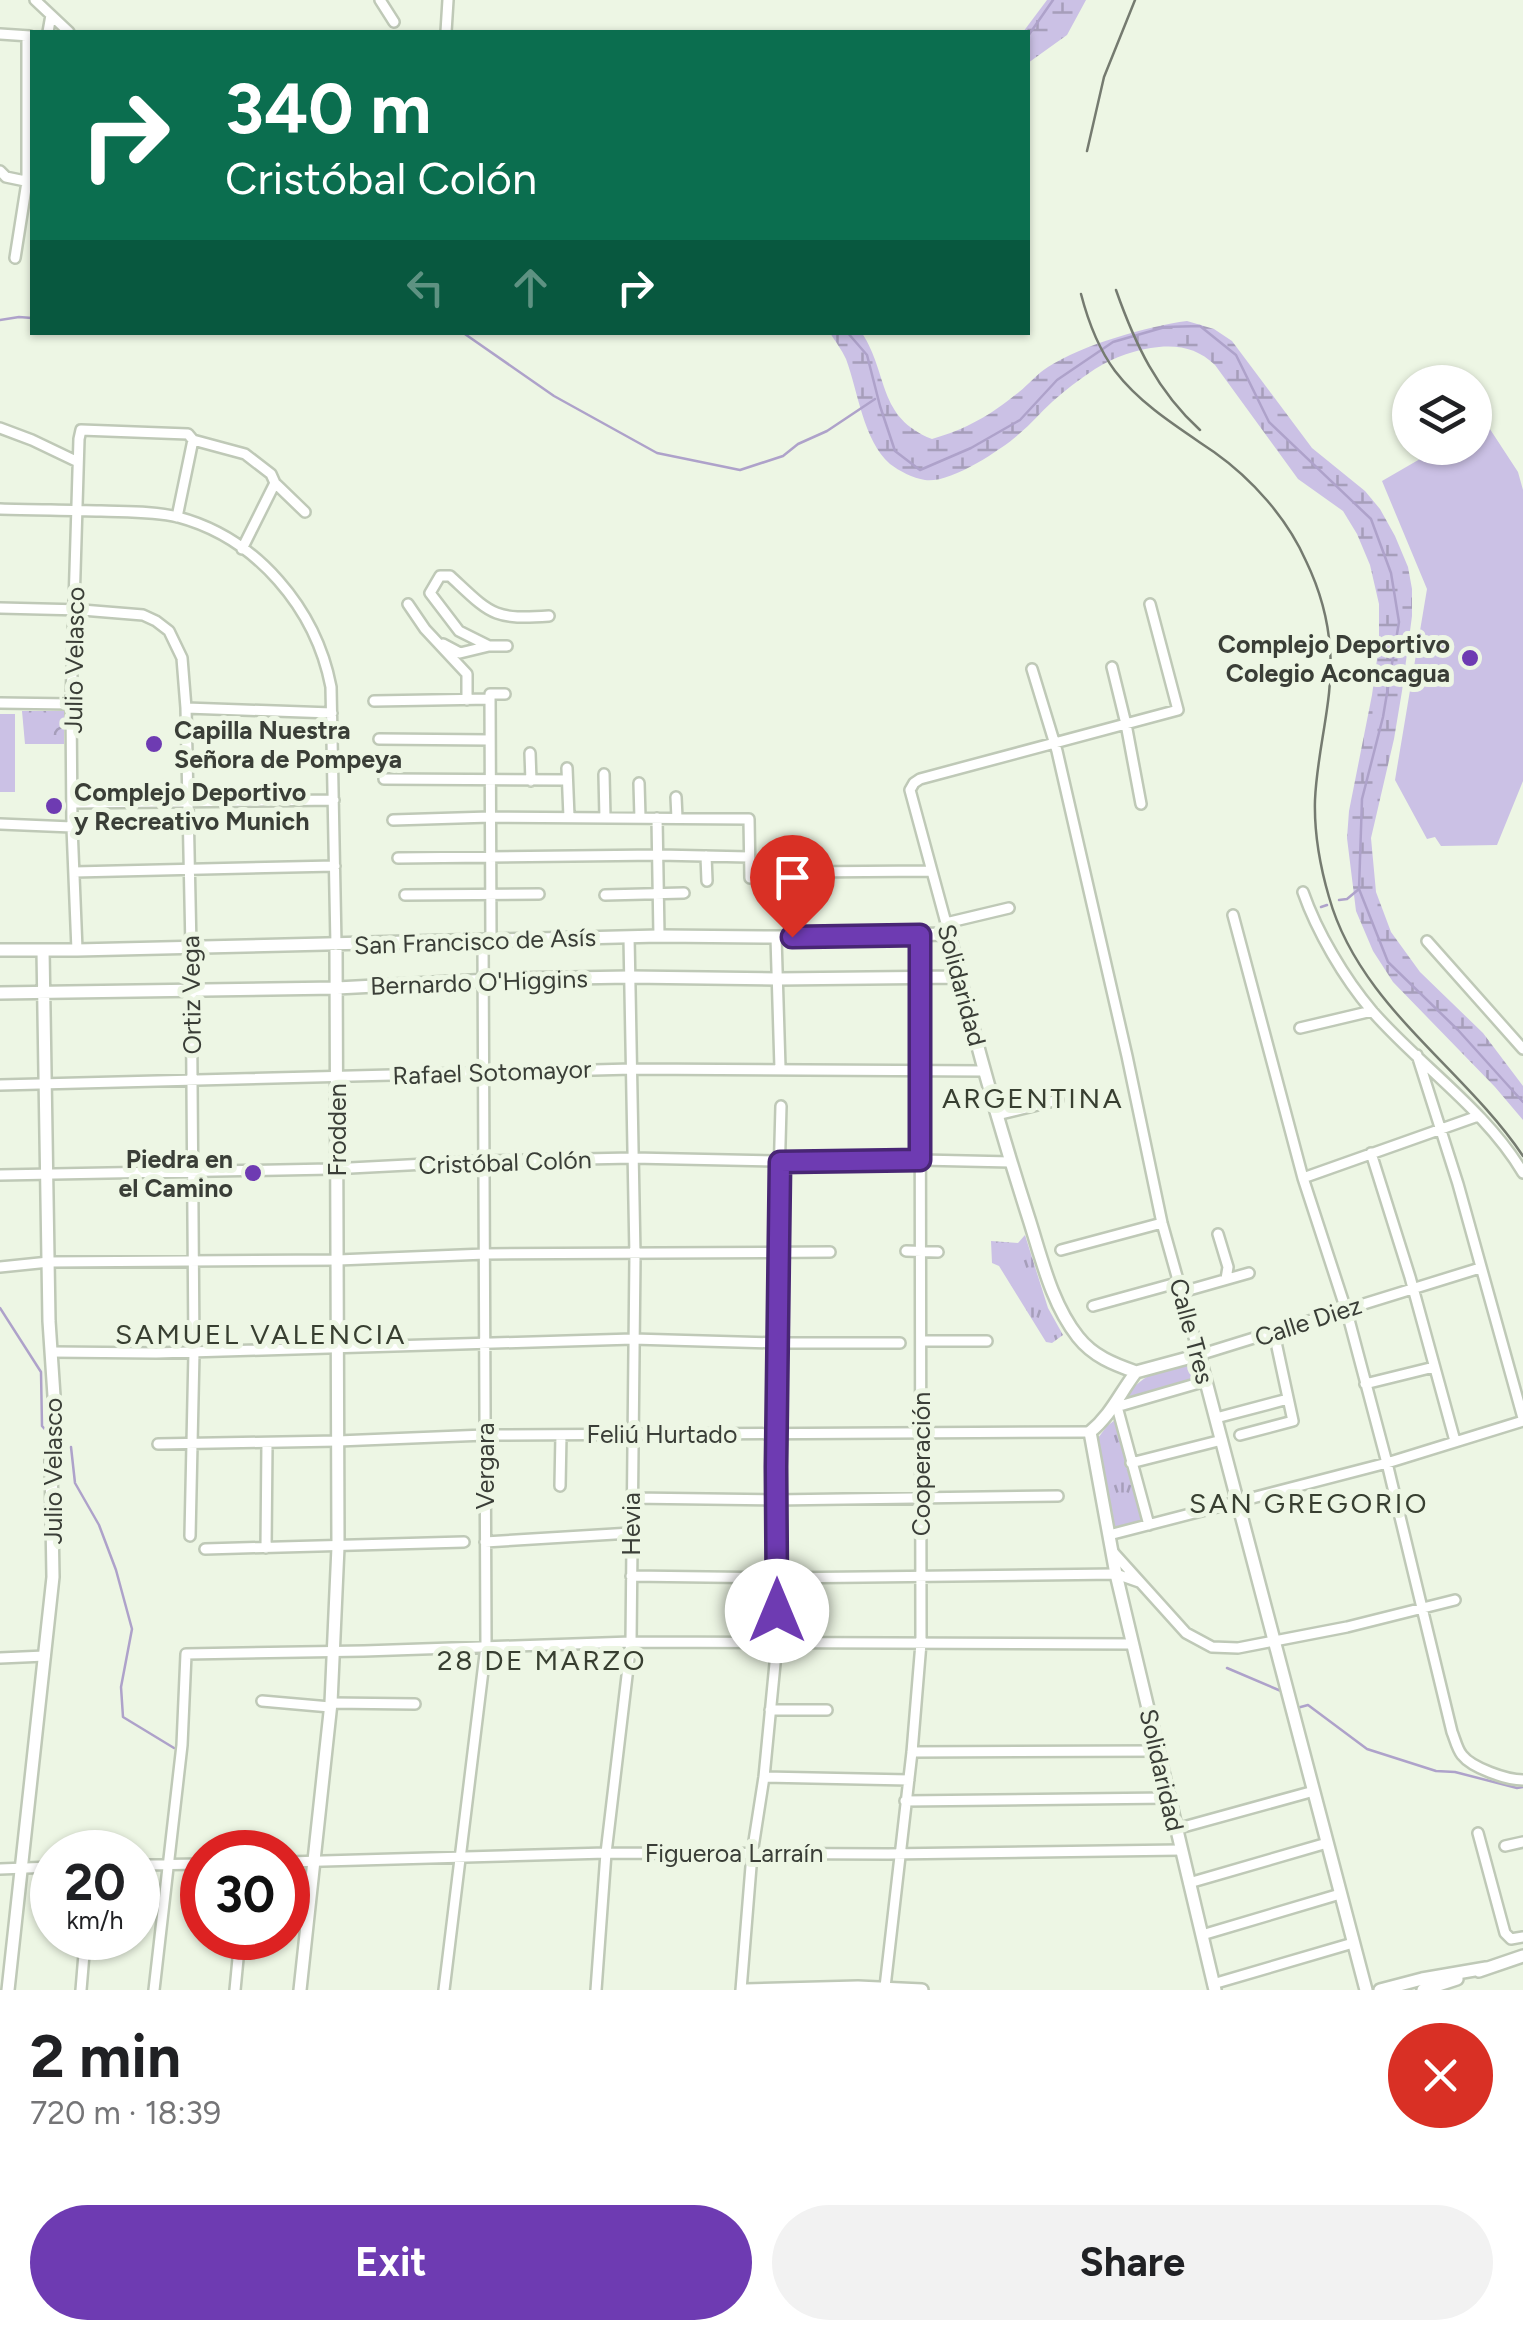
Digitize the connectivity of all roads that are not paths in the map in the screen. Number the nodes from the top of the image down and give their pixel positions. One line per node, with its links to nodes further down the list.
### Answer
1 (35, 0): 4 (street)
2 (380, 0): 5 (street)
3 (448, 0): 8 (street)
4 (51, 15): 6 (street); 7 (street)
5 (394, 22)
6 (48, 30)
7 (67, 30)
8 (446, 30)
9 (0, 34): 10 (street)
10 (30, 36): 11 (street)
11 (30, 62): 13 (street)
12 (0, 171): 13 (street)
13 (30, 182): 14 (street)
14 (16, 258)
15 (0, 428): 17 (street)
16 (193, 440): 17 (street, Julio Velasco); 18 (street); 22 (street)
17 (78, 462): 20 (street, Julio Velasco)
18 (275, 483): 21 (street); 23 (street)
19 (0, 510): 20 (street, Frodden)
20 (76, 510): 22 (street, Frodden); 27 (street, Julio Velasco)
21 (305, 512)
22 (177, 517): 23 (street, Frodden)
23 (242, 549): 41 (street, Frodden)
24 (408, 604): 29 (street)
25 (1150, 604): 42 (street)
26 (0, 608): 27 (street, Ortiz Vega)
27 (75, 610): 39 (street, Julio Velasco); 40 (street, Ortiz Vega)
28 (549, 616): 30 (street)
29 (436, 641): 30 (street); 36 (street)
30 (490, 646): 31 (street)
31 (506, 646)
32 (1112, 667): 42 (street)
33 (1032, 669): 45 (street, Calle Tres)
34 (505, 694): 35 (street)
35 (490, 697): 36 (street); 44 (street, Vergara)
36 (467, 700): 37 (street)
37 (374, 702)
38 (0, 703): 39 (street)
39 (71, 704): 57 (street, Julio Velasco)
40 (186, 708): 41 (street); 56 (street, Ortiz Vega)
41 (332, 712): 55 (street, Frodden)
42 (1126, 724): 45 (street); 58 (street)
43 (380, 740): 44 (street)
44 (490, 740): 50 (street, Vergara)
45 (1054, 742): 75 (street, Solidaridad); 140 (street, Calle Tres)
46 (530, 753): 51 (street)
47 (567, 768): 52 (street)
48 (604, 774): 61 (street)
49 (384, 780): 50 (street)
50 (490, 780): 51 (street); 59 (street, Vergara)
51 (531, 780): 52 (street)
52 (567, 780): 60 (street)
53 (640, 783): 62 (street)
54 (676, 797): 64 (street)
55 (334, 800): 56 (street); 73 (street, Frodden)
56 (186, 802): 57 (street); 74 (street, Ortiz Vega)
57 (72, 804): 67 (street, Julio Velasco)
58 (1141, 804)
59 (490, 817): 60 (street); 65 (street); 71 (street, Vergara)
60 (569, 818): 61 (street)
61 (605, 818): 62 (street)
62 (640, 818): 63 (street)
63 (658, 818): 64 (street); 68 (street)
64 (676, 818): 70 (street)
65 (393, 820)
66 (0, 824): 67 (street)
67 (72, 827): 76 (street, Julio Velasco)
68 (659, 854): 69 (street); 71 (street); 83 (street)
69 (706, 856): 70 (street); 78 (street)
70 (749, 856): 77 (street)
71 (490, 857): 72 (street); 80 (street, Vergara)
72 (398, 858)
73 (335, 866): 74 (street); 96 (street, Frodden)
74 (190, 868): 76 (street); 97 (street, Ortiz Vega)
75 (932, 871): 88 (street, Solidaridad); 93 (street)
76 (74, 872): 100 (street, Julio Velasco)
77 (750, 878)
78 (707, 881)
79 (1303, 892): 110 (street)
80 (490, 893): 82 (street); 84 (street); 94 (street, Vergara)
81 (684, 893): 83 (street)
82 (539, 894)
83 (659, 894): 85 (street); 90 (street)
84 (405, 895)
85 (605, 895)
86 (1009, 908): 88 (street)
87 (1232, 915): 139 (street)
88 (948, 928): 89 (main road, San Francisco de Asís); 102 (main road, Solidaridad)
89 (920, 935): 93 (main road, San Francisco de Asís); 103 (street, Cooperación)
90 (659, 936): 91 (main road, San Francisco de Asís); 92 (main road, San Francisco de Asís)
91 (629, 937): 94 (main road, San Francisco de Asís); 101 (street, Hevia)
92 (776, 937): 93 (main road, San Francisco de Asís); 105 (street)
93 (792, 937)
94 (487, 940): 96 (main road, San Francisco de Asís); 104 (street, Vergara)
95 (1427, 941): 112 (street)
96 (336, 945): 97 (main road, San Francisco de Asís); 106 (main road, Frodden)
97 (191, 948): 100 (main road, San Francisco de Asís); 107 (street, Ortiz Vega)
98 (0, 950): 99 (main road, San Francisco de Asís)
99 (43, 950): 100 (main road, San Francisco de Asís); 108 (main road, Julio Velasco)
100 (77, 950)
101 (630, 977): 104 (main road, Bernardo O'Higgins); 105 (main road, Bernardo O'Higgins); 114 (street, Hevia)
102 (959, 977): 103 (main road, Bernardo O'Higgins); 118 (main road, Solidaridad)
103 (920, 978): 105 (main road, Bernardo O'Higgins); 116 (street, Cooperación)
104 (483, 980): 106 (main road, Bernardo O'Higgins); 117 (street, Vergara)
105 (777, 980): 115 (street)
106 (337, 988): 107 (main road, Bernardo O'Higgins); 119 (main road, Frodden)
107 (191, 990): 108 (main road, Bernardo O'Higgins); 120 (street, Ortiz Vega)
108 (44, 992): 109 (main road, Bernardo O'Higgins); 122 (main road, Julio Velasco)
109 (0, 993)
110 (1372, 1011): 111 (street); 113 (street)
111 (1300, 1028)
112 (1523, 1048)
113 (1417, 1055): 126 (street); 127 (street)
114 (632, 1068): 115 (street, Rafael Sotomayor); 117 (street, Rafael Sotomayor); 129 (street, Hevia)
115 (780, 1068): 116 (street, Rafael Sotomayor)
116 (921, 1070): 118 (street, Rafael Sotomayor); 130 (street, Cooperación)
117 (482, 1071): 119 (street, Rafael Sotomayor); 131 (street, Vergara)
118 (985, 1071): 125 (main road, Solidaridad)
119 (337, 1077): 120 (street, Rafael Sotomayor); 134 (main road, Frodden)
120 (192, 1080): 122 (street, Rafael Sotomayor); 135 (street, Ortiz Vega)
121 (0, 1084): 122 (street, Rafael Sotomayor)
122 (47, 1084): 138 (main road, Julio Velasco)
123 (1058, 1100): 125 (street)
124 (782, 1106): 132 (street)
125 (997, 1115): 133 (main road, Solidaridad)
126 (1478, 1116): 127 (street); 136 (street)
127 (1441, 1128): 128 (street); 154 (street)
128 (1372, 1153): 139 (street); 158 (street)
129 (633, 1158): 131 (street, Cristóbal Colón); 132 (street, Cristóbal Colón); 149 (street, Hevia)
130 (920, 1160): 132 (street, Cristóbal Colón); 133 (street, Cristóbal Colón); 144 (street, Cooperación)
131 (484, 1161): 134 (street, Cristóbal Colón); 148 (street, Vergara)
132 (780, 1162): 145 (street)
133 (1011, 1162): 173 (main road, Solidaridad)
134 (338, 1169): 135 (street, Cristóbal Colón); 150 (main road, Frodden)
135 (193, 1172): 138 (street, Cristóbal Colón); 152 (street, Ortiz Vega)
136 (1523, 1173)
137 (0, 1174): 138 (street, Cristóbal Colón)
138 (47, 1175): 151 (main road, Julio Velasco)
139 (1302, 1178): 160 (street)
140 (1162, 1222): 142 (street); 157 (street, Calle Tres)
141 (1218, 1234): 156 (street)
142 (1062, 1250)
143 (906, 1251): 144 (street)
144 (921, 1251): 147 (street); 163 (street, Cooperación)
145 (777, 1252): 146 (street); 149 (street); 167 (street)
146 (830, 1252)
147 (938, 1252)
148 (485, 1254): 149 (street); 150 (street); 165 (street, Vergara)
149 (635, 1254): 162 (street, Hevia)
150 (338, 1260): 152 (street); 168 (main road, Frodden)
151 (48, 1262): 152 (street); 153 (street); 169 (main road, Julio Velasco)
152 (194, 1263): 170 (street, Ortiz Vega)
153 (0, 1267)
154 (1480, 1268): 158 (street, Calle Diez); 179 (street)
155 (1249, 1273): 156 (street)
156 (1226, 1279): 157 (street)
157 (1181, 1287): 159 (street); 171 (street, Calle Tres)
158 (1413, 1288): 160 (street, Calle Diez); 172 (street)
159 (1093, 1306)
160 (1345, 1309): 161 (street, Calle Diez); 175 (street)
161 (1274, 1333): 171 (street, Calle Diez); 176 (street)
162 (633, 1339): 165 (street); 167 (street); 182 (street, Hevia)
163 (921, 1341): 164 (street); 181 (street, Cooperación)
164 (988, 1341)
165 (484, 1342): 168 (street); 186 (street, Vergara)
166 (900, 1342): 167 (street)
167 (776, 1343): 183 (street)
168 (338, 1347): 170 (street); 190 (main road, Frodden)
169 (52, 1352): 170 (street); 225 (main road, Julio Velasco)
170 (194, 1352): 192 (street, Ortiz Vega)
171 (1199, 1354): 173 (main road, Calle Diez); 174 (main road, Calle Tres)
172 (1434, 1366): 175 (street); 188 (street)
173 (1136, 1372): 177 (main road)
174 (1206, 1382): 177 (street); 178 (main road, Calle Tres)
175 (1365, 1384): 194 (street)
176 (1288, 1399): 178 (street); 184 (street)
177 (1116, 1403): 180 (main road); 193 (street)
178 (1216, 1418): 187 (main road, Calle Tres)
179 (1523, 1420): 188 (street)
180 (1090, 1432): 181 (street, Feliú Hurtado); 203 (main road, Solidaridad)
181 (921, 1433): 183 (street, Feliú Hurtado); 198 (street, Cooperación)
182 (632, 1434): 183 (street, Feliú Hurtado); 185 (street, Feliú Hurtado); 197 (street, Hevia)
183 (776, 1434): 199 (street)
184 (1240, 1434)
185 (560, 1435): 186 (street, Feliú Hurtado); 195 (street)
186 (485, 1436): 190 (street, Feliú Hurtado); 206 (street, Vergara)
187 (1222, 1440): 193 (street); 200 (main road, Calle Tres)
188 (1455, 1441): 194 (street)
189 (267, 1442): 190 (street, Feliú Hurtado); 192 (street, Feliú Hurtado); 208 (street)
190 (338, 1442): 207 (main road, Frodden)
191 (158, 1444): 192 (street, Feliú Hurtado)
192 (191, 1444): 204 (street, Ortiz Vega)
193 (1131, 1463): 201 (street)
194 (1386, 1464): 200 (street); 217 (street)
195 (560, 1486)
196 (1058, 1496): 198 (street)
197 (631, 1498): 199 (street); 202 (street, Hevia)
198 (921, 1499): 199 (street); 213 (street, Cooperación)
199 (776, 1500): 214 (street)
200 (1238, 1501): 201 (street); 218 (main road, Calle Tres)
201 (1149, 1525): 203 (street)
202 (631, 1533): 206 (street); 212 (street, Hevia)
203 (1109, 1535): 210 (main road, Solidaridad)
204 (190, 1536)
205 (464, 1542): 207 (street)
206 (485, 1542): 223 (street, Vergara)
207 (338, 1547): 208 (street); 224 (main road, Frodden)
208 (266, 1548): 209 (street)
209 (205, 1549)
210 (1112, 1551): 211 (main road, Solidaridad); 215 (street)
211 (1116, 1574): 213 (street); 215 (street); 222 (main road, Solidaridad)
212 (631, 1576): 214 (street); 219 (street, Hevia)
213 (921, 1577): 214 (street); 221 (street, Cooperación)
214 (777, 1578): 220 (street)
215 (1139, 1582): 218 (street)
216 (1455, 1600): 217 (street)
217 (1422, 1610): 218 (street); 236 (street)
218 (1275, 1641): 237 (main road, Calle Tres)
219 (631, 1642): 220 (street); 223 (street); 246 (street, Hevia)
220 (777, 1643): 221 (street); 230 (street)
221 (921, 1643): 222 (street); 233 (street, Cooperación)
222 (1133, 1644): 232 (main road, Solidaridad)
223 (486, 1646): 224 (street); 249 (street, Vergara)
224 (335, 1652): 229 (main road, Frodden); 252 (street)
225 (45, 1656): 226 (street); 255 (main road, Julio Velasco)
226 (0, 1658)
227 (262, 1700): 229 (street)
228 (415, 1704): 229 (street)
229 (331, 1705): 250 (main road, Frodden)
230 (770, 1710): 231 (street); 234 (street)
231 (827, 1710)
232 (1159, 1751): 233 (street); 238 (main road, Solidaridad)
233 (912, 1752): 235 (street, Cooperación)
234 (764, 1777): 235 (street); 247 (street)
235 (909, 1780): 239 (street, Cooperación)
236 (1523, 1780)
237 (1314, 1791): 240 (street); 243 (main road, Calle Tres)
238 (1169, 1798): 239 (street); 240 (main road, Solidaridad)
239 (905, 1801): 248 (street, Cooperación)
240 (1176, 1829): 245 (main road, Solidaridad)
241 (1478, 1833): 260 (street)
242 (1523, 1842): 244 (street)
243 (1327, 1843): 257 (street); 258 (main road, Calle Tres)
244 (1505, 1846)
245 (1181, 1850): 248 (street, Figueroa Larraín); 257 (main road, Solidaridad)
246 (606, 1852): 247 (street, Figueroa Larraín); 249 (street, Figueroa Larraín); 275 (street, Hevia)
247 (752, 1854): 248 (street, Figueroa Larraín); 276 (street)
248 (900, 1854): 268 (street, Cooperación)
249 (461, 1858): 250 (street, Figueroa Larraín); 274 (street, Vergara)
250 (312, 1862): 273 (main road, Frodden)
251 (160, 1865): 252 (street)
252 (168, 1865): 253 (street); 271 (street)
253 (180, 1865)
254 (0, 1868): 255 (street)
255 (21, 1868): 256 (street); 269 (main road, Julio Velasco)
256 (30, 1868)
257 (1189, 1883): 259 (main road, Solidaridad)
258 (1340, 1894): 259 (street); 261 (main road, Calle Tres)
259 (1202, 1935): 267 (main road, Solidaridad)
260 (1523, 1936)
261 (1354, 1944): 267 (street); 279 (main road, Calle Tres)
262 (1523, 1956): 265 (main road)
263 (84, 1960): 270 (street)
264 (237, 1960): 272 (street)
265 (1486, 1968): 280 (main road); 281 (main road)
266 (799, 1987): 268 (main road); 276 (main road); 277 (main road)
267 (1214, 1987)
268 (886, 1988): 278 (main road)
269 (8, 1990)
270 (81, 1990)
271 (154, 1990)
272 (234, 1990)
273 (300, 1990)
274 (444, 1990)
275 (596, 1990)
276 (744, 1990)
277 (819, 1990)
278 (922, 1990)
279 (1366, 1990)
280 (1380, 1990)
281 (1423, 1990)

